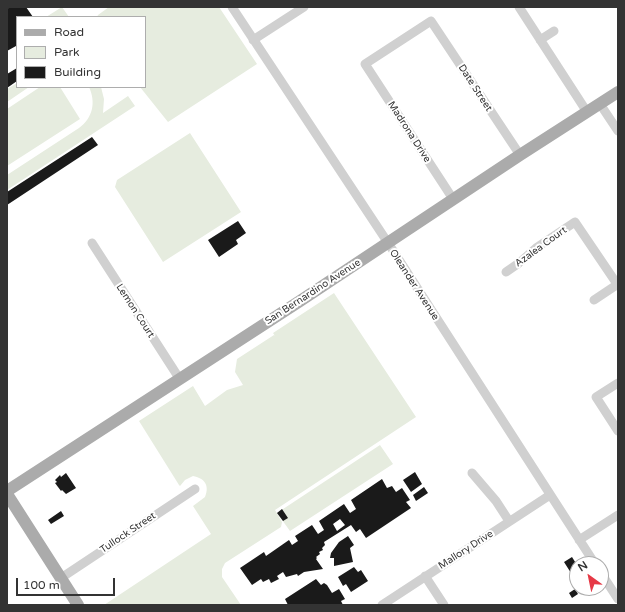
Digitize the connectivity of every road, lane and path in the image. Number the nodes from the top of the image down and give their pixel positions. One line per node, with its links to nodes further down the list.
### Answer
1 (232, 7): 6 (street, Oleander Avenue)
2 (304, 7): 6 (street)
3 (519, 7): 7 (street)
4 (431, 21): 12 (street, Date Street); 13 (street, Madrona Drive)
5 (554, 31): 7 (street)
6 (253, 40): 14 (street, Oleander Avenue)
7 (540, 40): 10 (street)
8 (618, 92): 9 (main road, San Bernardino Avenue)
9 (600, 104): 10 (main road, San Bernardino Avenue); 11 (street)
10 (586, 112): 12 (main road, San Bernardino Avenue)
11 (618, 131)
12 (520, 155): 13 (main road, San Bernardino Avenue)
13 (452, 199): 14 (main road, San Bernardino Avenue)
14 (387, 242): 19 (main road, San Bernardino Avenue); 26 (street, Oleander Avenue)
15 (92, 243): 19 (street, Lemon Court)
16 (506, 272): 17 (street, Azalea Court)
17 (618, 284): 18 (street)
18 (594, 300)
19 (179, 378): 24 (main road, San Bernardino Avenue)
20 (618, 384): 21 (street)
21 (618, 431)
22 (472, 473): 28 (street)
23 (195, 489): 32 (street, Tullock Street)
24 (7, 491)
25 (7, 494): 32 (main road)
26 (550, 496): 28 (street, Mallory Drive); 29 (street, Oleander Avenue)
27 (618, 514): 29 (street)
28 (509, 521): 31 (street, Mallory Drive)
29 (579, 540): 30 (street, Oleander Avenue)
30 (590, 556)
31 (426, 576): 36 (street, Mallory Drive); 37 (street)
32 (61, 578): 35 (main road)
33 (609, 585): 34 (street)
34 (618, 599)
35 (78, 605)
36 (382, 605)
37 (444, 605)

